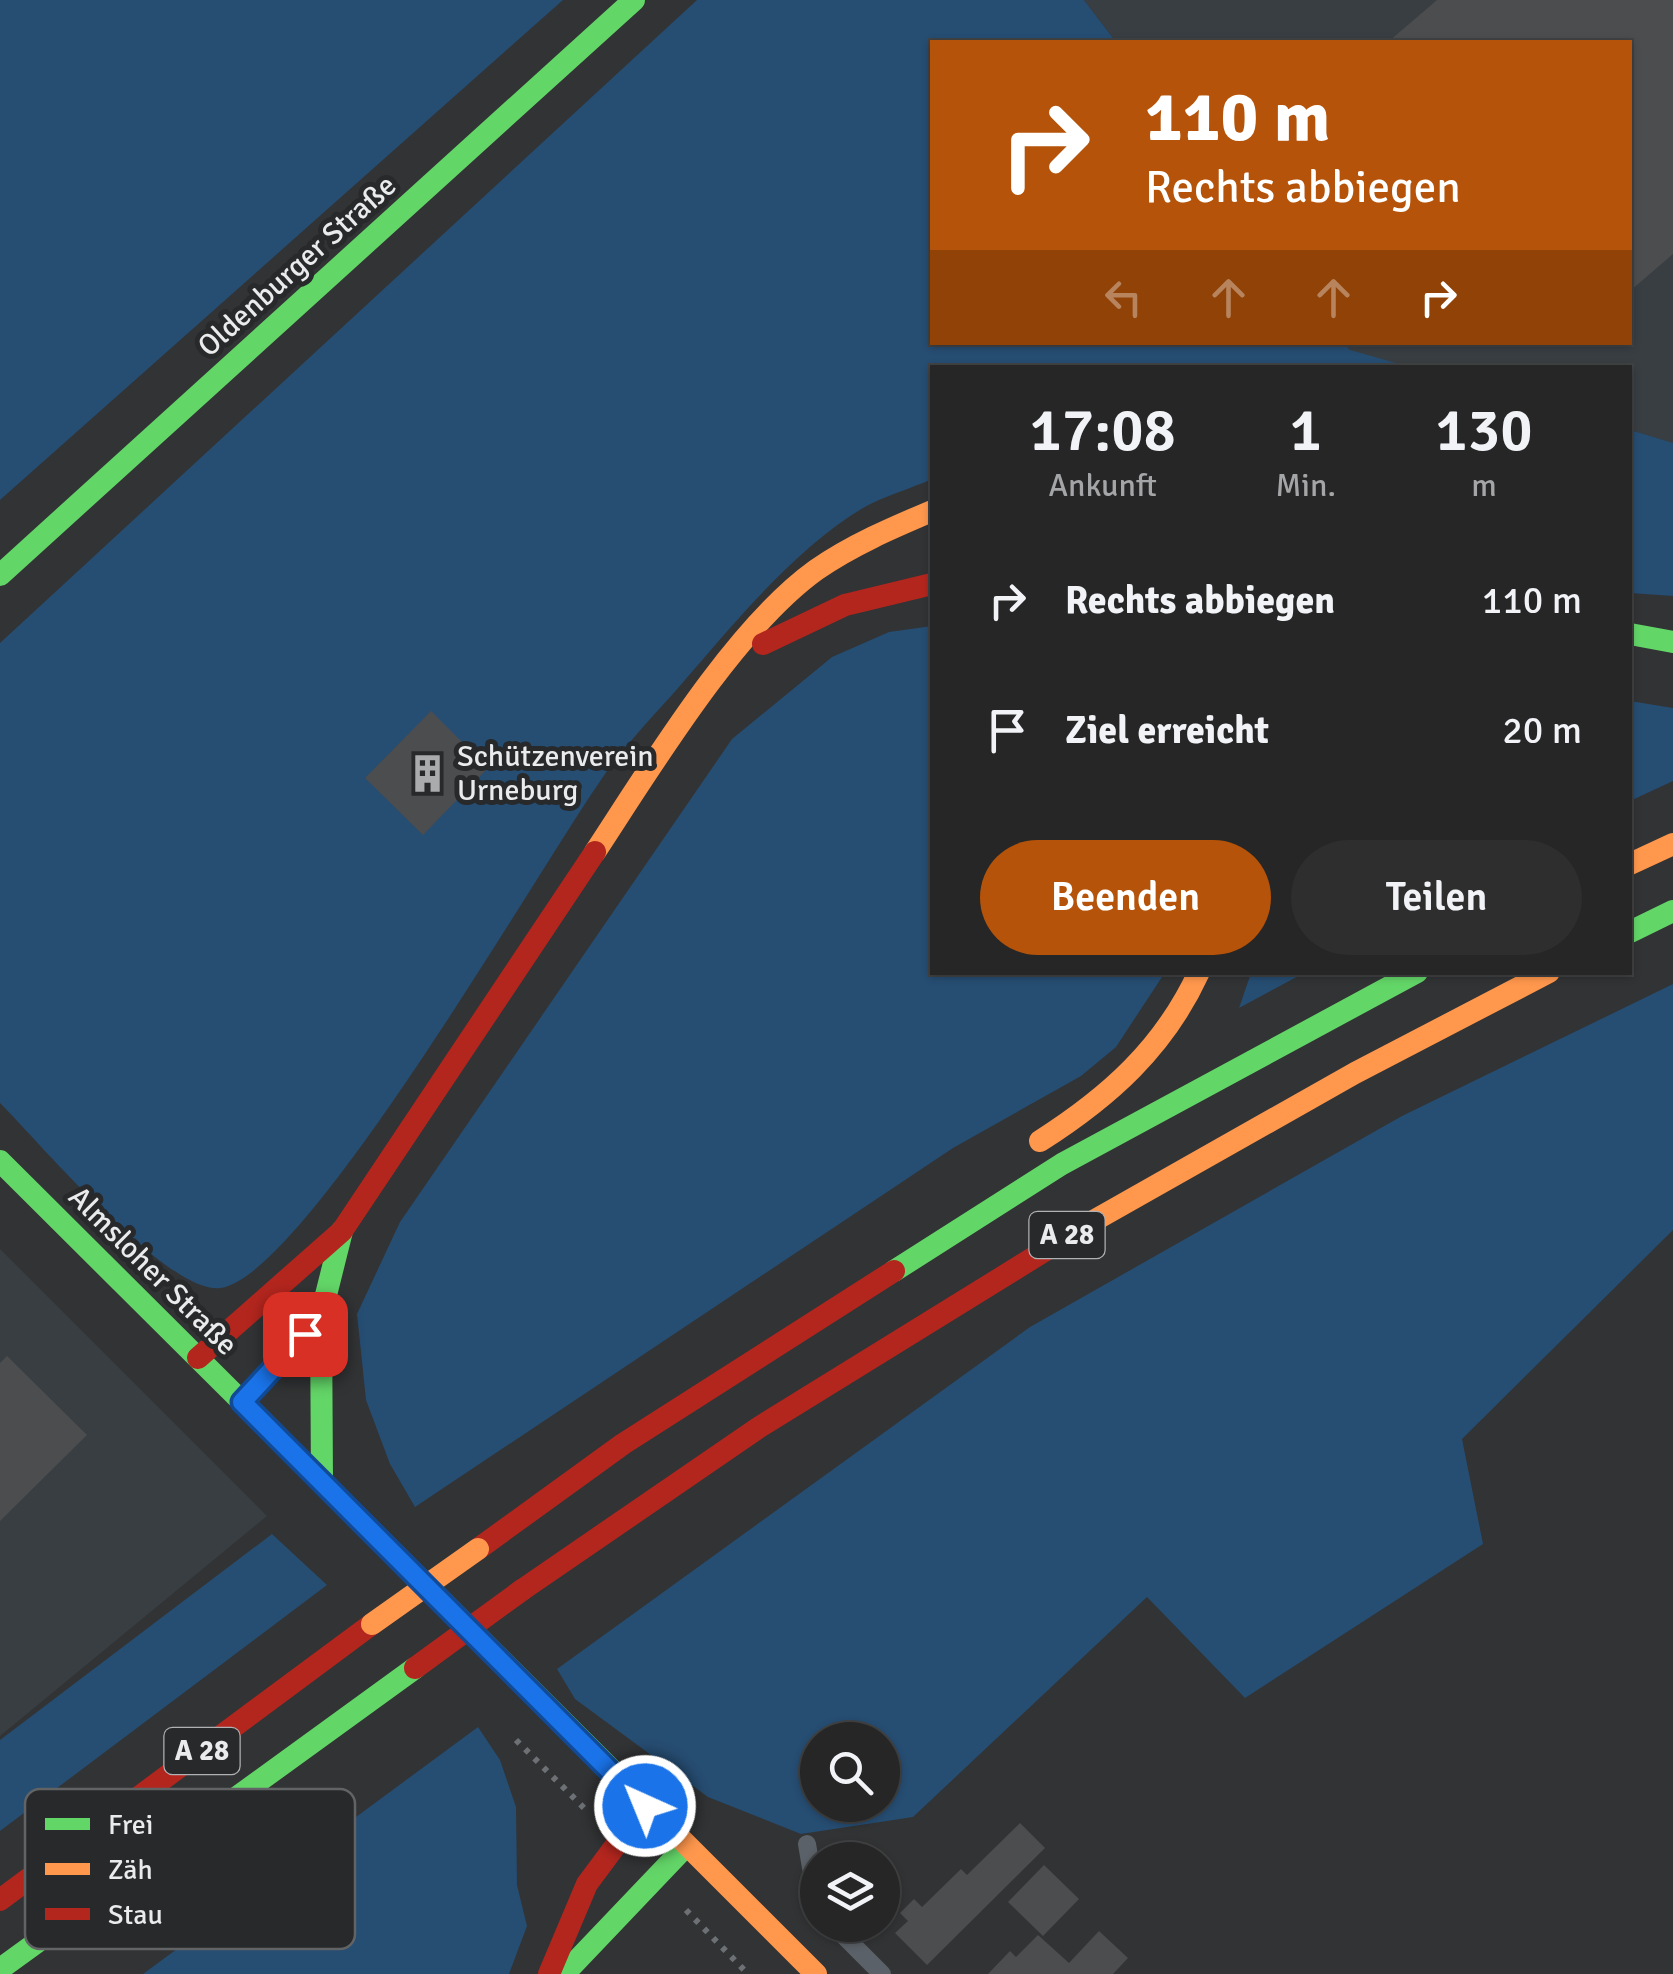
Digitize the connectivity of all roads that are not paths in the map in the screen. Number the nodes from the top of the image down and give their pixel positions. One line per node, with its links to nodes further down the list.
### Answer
1 (634, 0): 3 (main road, Oldenburger Straße)
2 (930, 512): 7 (main road)
3 (0, 575)
4 (930, 584): 7 (main road)
5 (1632, 634): 6 (main road)
6 (1673, 642)
7 (734, 660): 18 (main road)
8 (1673, 844): 9 (main road)
9 (1632, 863)
10 (1673, 912): 11 (main road)
11 (1632, 931)
12 (1198, 975): 15 (main road)
13 (1410, 975): 19 (main road, A 28)
14 (1543, 975): 25 (main road, A 28, bridge)
15 (1026, 1149)
16 (0, 1160): 21 (main road, Almsloher Straße)
17 (920, 1225): 19 (main road)
18 (342, 1231): 20 (main road); 21 (main road)
19 (888, 1274): 24 (main road, A 28, bridge)
20 (322, 1315): 22 (main road); 23 (main road)
21 (198, 1358): 22 (main road, Almsloher Straße)
22 (242, 1402): 23 (main road, Almsloher Straße)
23 (322, 1482): 26 (main road, Almsloher Straße)
24 (150, 1789)
25 (249, 1789)
26 (645, 1806): 27 (main road, Almsloher Straße); 33 (main road)
27 (686, 1846): 34 (main road); 35 (main road, Almsloher Straße)
28 (25, 1881): 29 (main road, A 28, bridge)
29 (0, 1900)
30 (850, 1942): 36 (lane)
31 (31, 1949): 32 (main road, A 28, bridge)
32 (6, 1967)
33 (548, 1974)
34 (564, 1974)
35 (816, 1974)
36 (882, 1974)

